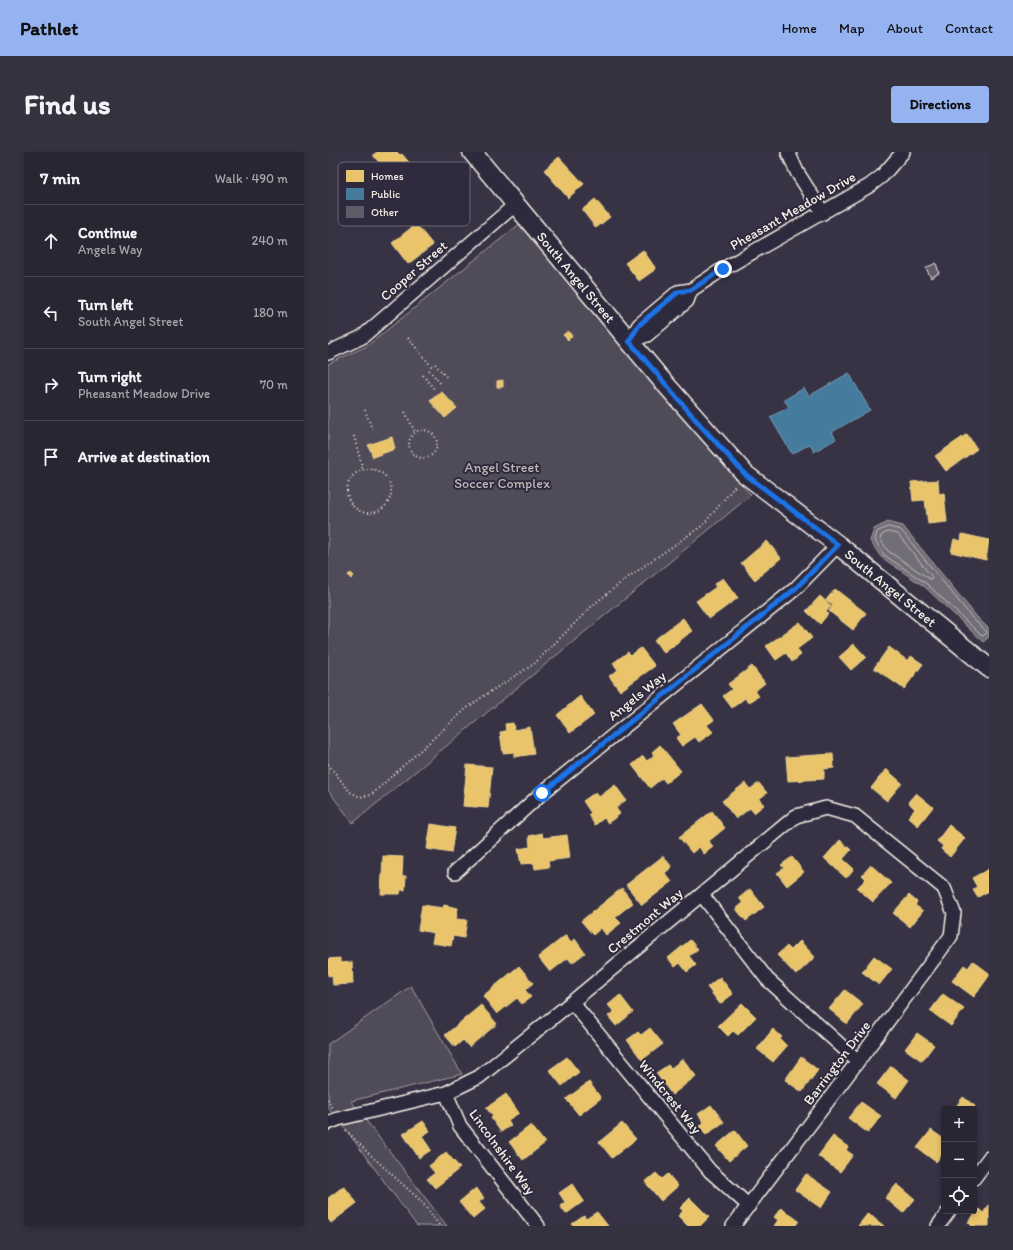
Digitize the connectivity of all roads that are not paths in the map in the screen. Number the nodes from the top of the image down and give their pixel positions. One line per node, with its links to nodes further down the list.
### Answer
1 (472, 152): 4 (street, South Angel Street)
2 (788, 152): 5 (street)
3 (903, 152): 5 (street, Pheasant Meadow Drive)
4 (516, 204): 6 (street, South Angel Street); 7 (street, Cooper Street)
5 (823, 213): 6 (street, Pheasant Meadow Drive)
6 (629, 341): 8 (street, South Angel Street)
7 (328, 353)
8 (838, 545): 9 (street, South Angel Street); 10 (street, Angels Way)
9 (989, 668)
10 (454, 872)
11 (702, 895): 12 (street, Crestmont Way); 13 (street, Crestmont Way); 14 (street)
12 (954, 913): 14 (street, Barrington Drive)
13 (572, 1002): 15 (street, Crestmont Way); 19 (street, Windcrest Way)
14 (858, 1061): 19 (street, Barrington Drive)
15 (446, 1093): 16 (street, Crestmont Way); 21 (street, Lincolnshire Way)
16 (330, 1117)
17 (989, 1158): 18 (street)
18 (977, 1174)
19 (749, 1206): 22 (street, Barrington Drive)
20 (947, 1214): 23 (street)
21 (538, 1226)
22 (733, 1226)
23 (938, 1226)

